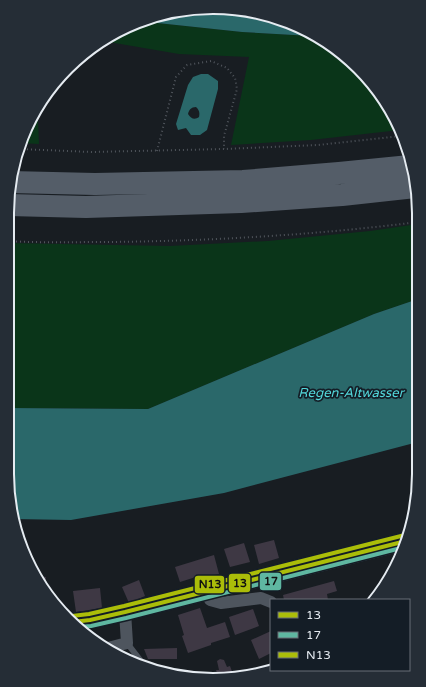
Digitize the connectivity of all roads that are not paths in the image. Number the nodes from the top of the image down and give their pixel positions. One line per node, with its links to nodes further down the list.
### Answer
1 (406, 166): 2 (highway)
2 (17, 182)
3 (410, 188): 4 (highway)
4 (14, 205)
5 (399, 543): 6 (street)
6 (207, 592): 7 (street); 8 (street)
7 (270, 602)
8 (125, 612): 9 (street); 10 (street)
9 (80, 622)
10 (128, 643): 11 (street); 12 (lane)
11 (114, 646)
12 (140, 659)

